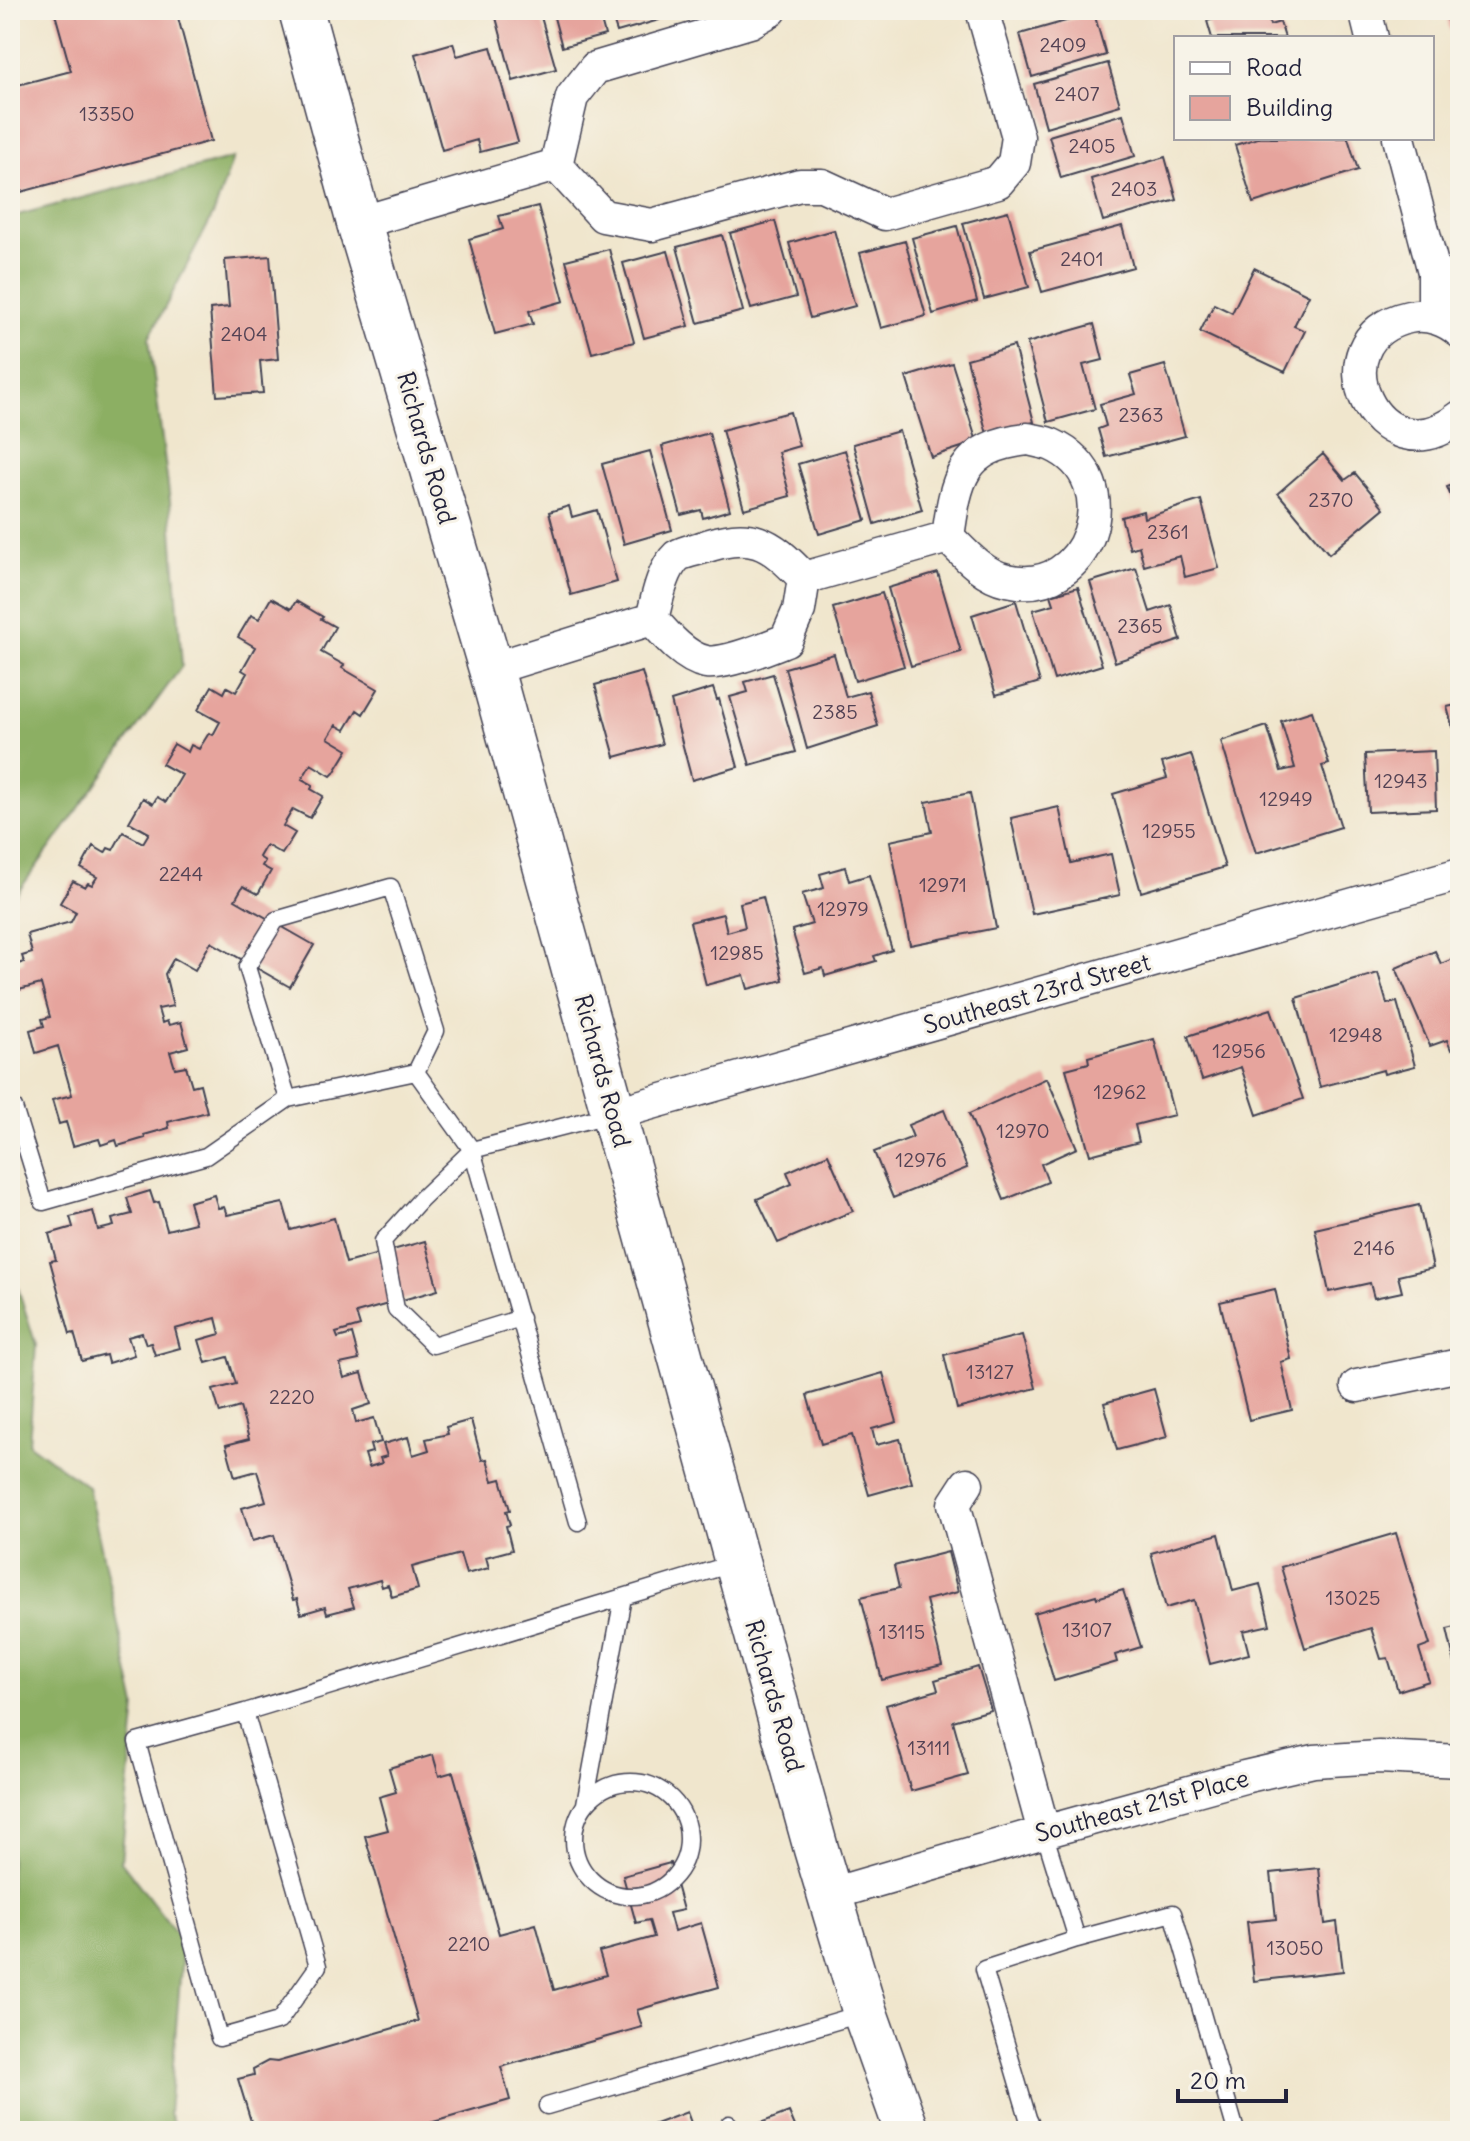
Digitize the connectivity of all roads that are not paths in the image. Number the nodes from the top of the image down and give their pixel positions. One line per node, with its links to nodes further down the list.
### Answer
1 (301, 10): 8 (main road, Richards Road)
2 (771, 10): 7 (street)
3 (982, 10): 7 (street)
4 (1365, 10): 5 (street)
5 (1372, 36)
6 (1400, 140): 9 (street)
7 (556, 165): 8 (street)
8 (359, 223): 14 (main road, Richards Road)
9 (1447, 325): 10 (street)
10 (1460, 417)
11 (948, 537): 11 (street); 12 (street)
12 (804, 578): 13 (street); 13 (street)
13 (652, 619): 14 (street)
14 (491, 669): 19 (main road, Richards Road)
15 (1460, 874): 19 (street, Southeast 23rd Street)
16 (416, 1072): 17 (lane); 17 (lane); 20 (lane)
17 (288, 1099): 18 (lane)
18 (14, 1108)
19 (613, 1114): 20 (lane); 26 (main road, Richards Road)
20 (472, 1150): 21 (lane); 21 (lane)
21 (521, 1318): 25 (lane)
22 (1460, 1365): 23 (street)
23 (1357, 1386)
24 (967, 1484): 31 (street)
25 (578, 1522)
26 (736, 1563): 27 (lane); 32 (main road, Richards Road)
27 (623, 1597): 28 (lane); 30 (lane)
28 (245, 1712): 28 (lane)
29 (1460, 1761): 31 (street, Southeast 21st Place)
30 (585, 1804): 30 (lane)
31 (1044, 1832): 32 (street, Southeast 21st Place); 33 (lane)
32 (831, 1894): 34 (main road, Richards Road)
33 (1077, 1939): 37 (lane); 38 (lane)
34 (865, 2013): 35 (lane); 36 (main road, Richards Road)
35 (547, 2106)
36 (907, 2131)
37 (1034, 2131)
38 (1236, 2131)

